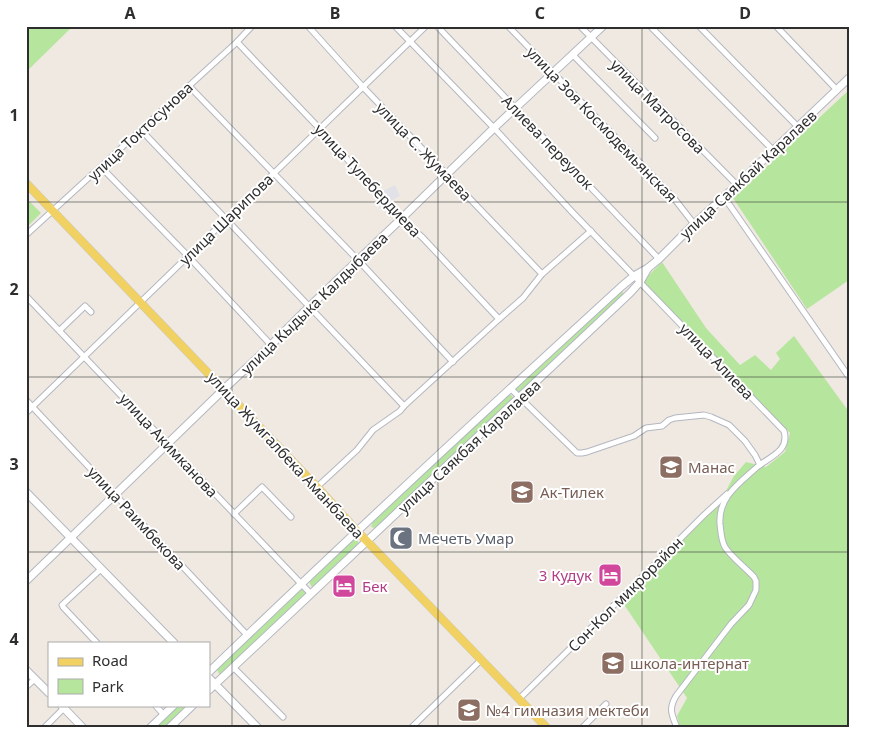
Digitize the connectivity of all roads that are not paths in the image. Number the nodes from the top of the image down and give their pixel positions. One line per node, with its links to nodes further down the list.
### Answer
1 (252, 26): 13 (street, улица Токтосунова)
2 (308, 26): 19 (street, улица С. Жумаева)
3 (396, 26): 14 (street, улица Алиева)
4 (426, 26): 14 (street, улица Шарипова)
5 (437, 26): 21 (street, Алиева переулок)
6 (580, 26): 12 (street, улица Матросова)
7 (603, 26): 12 (street, улица Кыдыка Калдыбаева)
8 (650, 26): 27 (street)
9 (699, 26): 22 (street)
10 (776, 26): 20 (street)
11 (511, 27): 16 (street, улица Зоя Космодемьянская)
12 (591, 38): 15 (street, улица Кыдыка Калдыбаева); 32 (street, улица Матросова)
13 (237, 42): 18 (street, улица Токтосунова); 24 (street, улица Тулебердиева)
14 (410, 42): 19 (street, улица Шарипова); 23 (street, улица Алиева)
15 (573, 55): 16 (street, улица Кыдыка Калдыбаева); 26 (street)
16 (554, 73): 21 (street, улица Кыдыка Калдыбаева); 37 (street, улица Зоя Космодемьянская)
17 (849, 78): 20 (street, улица Саякбай Каралаев)
18 (189, 86): 25 (street, улица Токтосунова); 29 (street)
19 (363, 87): 24 (street, улица Шарипова); 30 (street, улица С. Жумаева)
20 (837, 90): 22 (street, улица Саякбай Каралаев)
21 (516, 108): 23 (street, улица Кыдыка Калдыбаева); 41 (street, Алиева переулок)
22 (798, 127): 27 (street, улица Саякбай Каралаев)
23 (494, 128): 30 (street, улица Кыдыка Калдыбаева); 38 (street, улица Алиева)
24 (320, 129): 29 (street, улица Шарипова); 35 (street, улица Тулебердиева)
25 (141, 130): 28 (street, улица Токтосунова); 36 (street)
26 (655, 138)
27 (773, 150): 32 (street, улица Саякбай Каралаев)
28 (101, 167): 34 (street, улица Токтосунова); 40 (street)
29 (273, 174): 36 (street, улица Шарипова); 42 (street)
30 (447, 175): 35 (street, улица Кыдыка Калдыбаева); 44 (street, улица С. Жумаева)
31 (26, 182): 34 (main road, улица Жумгалбека Аманбаева)
32 (737, 185): 33 (street, улица Саякбай Каралаев)
33 (724, 197): 37 (street, улица Саякбай Каралаев); 56 (street)
34 (52, 210): 39 (street, улица Токтосунова); 48 (main road, улица Жумгалбека Аманбаева)
35 (401, 219): 42 (street, улица Кыдыка Калдыбаева); 51 (street, улица Тулебердиева)
36 (226, 220): 40 (street, улица Шарипова); 49 (street)
37 (694, 224): 41 (street, улица Саякбай Каралаев)
38 (591, 231): 44 (street); 45 (street, улица Алиева)
39 (26, 235)
40 (188, 256): 48 (street, улица Шарипова); 53 (street)
41 (659, 259): 43 (street, улица Саякбай Каралаев)
42 (358, 260): 49 (street, улица Кыдыка Калдыбаева); 55 (street)
43 (648, 268): 45 (street, улица Саякбай Каралаев); 46 (street, улица Саякбай Каралаев)
44 (542, 274): 51 (street)
45 (634, 276): 46 (street, улица Алиева); 57 (street, улица Саякбая Каралаева)
46 (640, 282): 59 (street, улица Саякбая Каралаева); 65 (street, улица Алиева)
47 (26, 296): 52 (street, улица Акимканова)
48 (141, 302): 54 (street, улица Шарипова); 58 (main road, улица Жумгалбека Аманбаева)
49 (308, 307): 53 (street, улица Кыдыка Калдыбаева); 61 (street)
50 (91, 312): 52 (street)
51 (499, 318): 55 (street)
52 (60, 330): 54 (street, улица Акимканова)
53 (271, 345): 58 (street, улица Кыдыка Калдыбаева)
54 (85, 356): 62 (street, улица Шарипова); 64 (street, улица Акимканова)
55 (453, 362): 61 (street)
56 (849, 377)
57 (510, 388): 59 (street); 72 (street, улица Саякбая Каралаева)
58 (224, 389): 64 (street, улица Кыдыка Калдыбаева); 66 (main road, улица Жумгалбека Аманбаева)
59 (520, 397): 65 (street); 74 (street, улица Саякбая Каралаева)
60 (26, 400): 62 (street, улица Раимбекова)
61 (404, 406): 66 (street)
62 (33, 407): 63 (street, улица Шарипова); 69 (street, улица Раимбекова)
63 (26, 413)
64 (168, 444): 69 (street, улица Кыдыка Калдыбаева); 70 (street, улица Акимканова)
65 (760, 465): 67 (street, улица Алиева)
66 (317, 487): 72 (main road, улица Жумгалбека Аманбаева)
67 (732, 489): 92 (street, Сон-Кол микрорайон); 108 (street, улица Алиева)
68 (26, 492): 73 (street)
69 (115, 495): 73 (street, улица Кыдыка Калдыбаева); 79 (street, улица Раимбекова)
70 (234, 514): 71 (street); 77 (street, улица Акимканова)
71 (291, 517)
72 (357, 531): 74 (main road, улица Жумгалбека Аманбаева); 77 (street, улица Саякбая Каралаева)
73 (71, 538): 75 (street); 76 (street, улица Кыдыка Калдыбаева)
74 (368, 541): 78 (street, улица Саякбая Каралаева); 82 (main road, улица Жумгалбека Аманбаева)
75 (101, 569): 80 (street); 81 (street)
76 (26, 581)
77 (301, 583): 78 (street, улица Акимканова); 79 (street, улица Саякбая Каралаева)
78 (311, 594): 83 (street, улица Саякбая Каралаева)
79 (247, 635): 85 (street, улица Саякбая Каралаева)
80 (95, 642)
81 (173, 642)
82 (481, 660): 92 (main road, улица Жумгалбека Аманбаева); 105 (street)
83 (233, 667): 88 (street, улица Саякбая Каралаева); 99 (street)
84 (26, 670): 86 (street)
85 (210, 671)
86 (35, 679): 89 (street); 91 (street)
87 (210, 679): 88 (street)
88 (215, 684): 90 (street, улица Саякбая Каралаева); 104 (street)
89 (26, 687)
90 (210, 689)
91 (48, 692)
92 (519, 699): 106 (main road, улица Жумгалбека Аманбаева)
93 (606, 704): 107 (street)
94 (156, 706): 98 (street)
95 (173, 706): 98 (street)
96 (192, 706): 100 (street)
97 (62, 707): 101 (street); 102 (street)
98 (164, 715): 103 (street)
99 (283, 717)
100 (171, 727)
101 (44, 728)
102 (83, 728)
103 (150, 728)
104 (258, 728)
105 (411, 728)
106 (547, 728)
107 (582, 728)
108 (677, 728)

